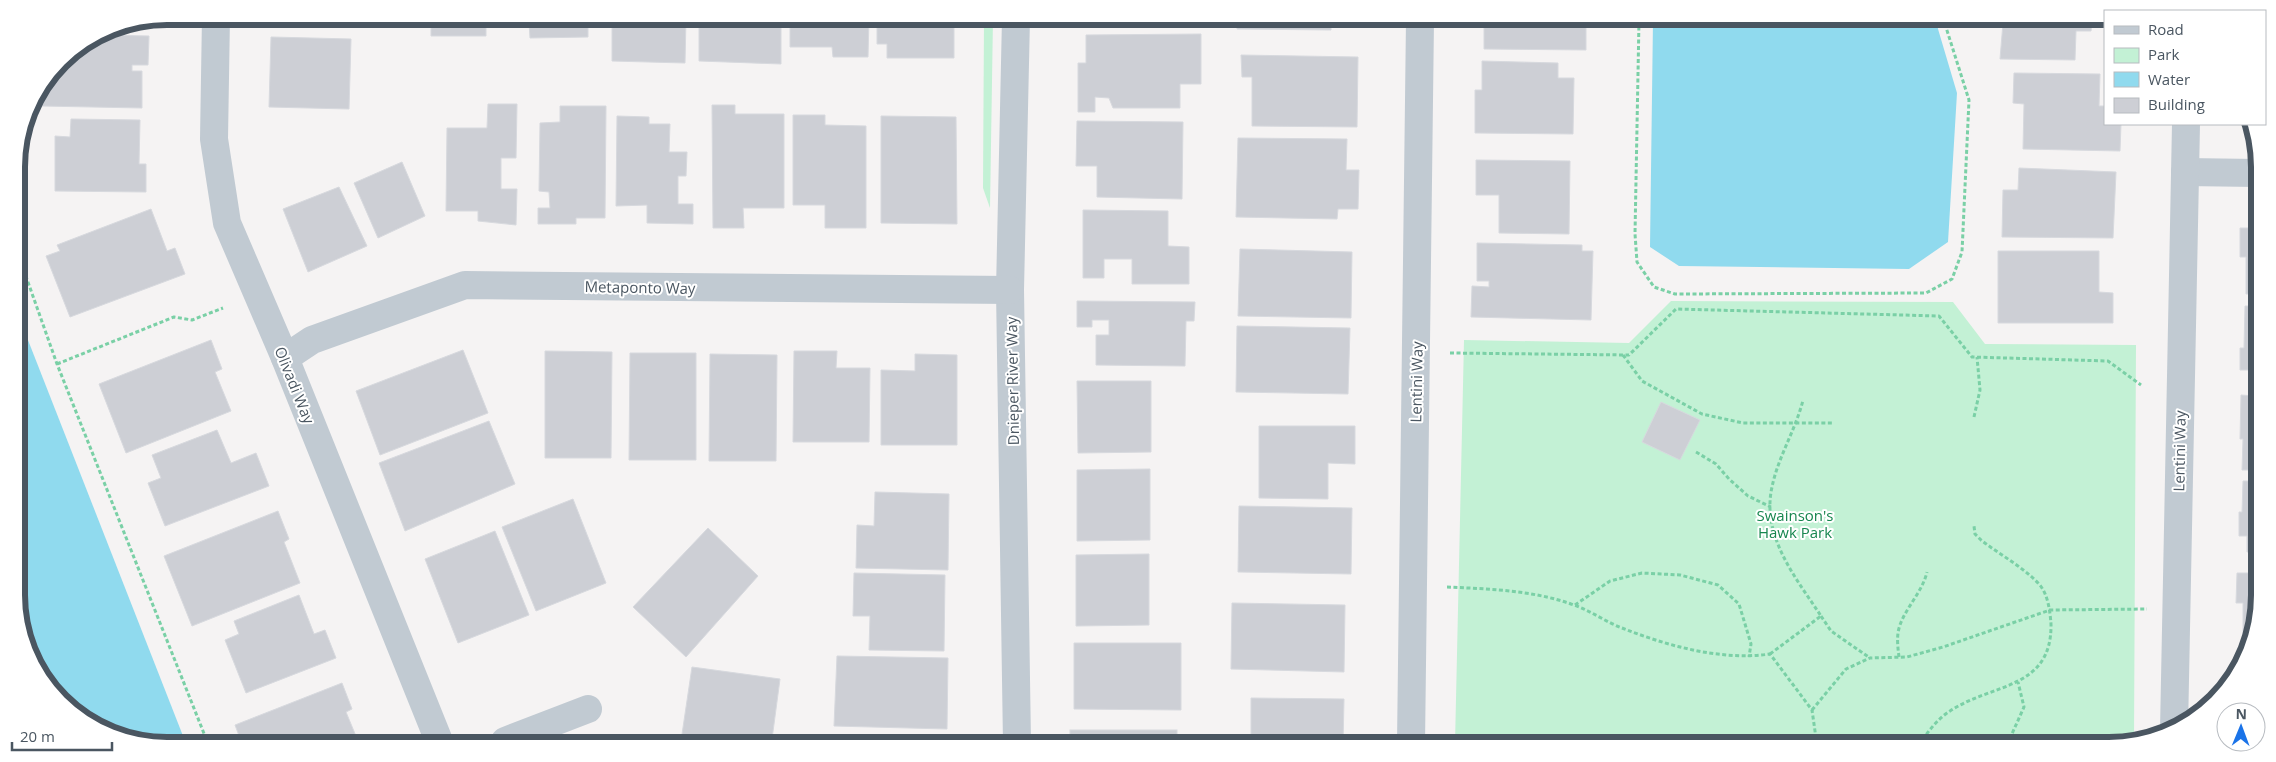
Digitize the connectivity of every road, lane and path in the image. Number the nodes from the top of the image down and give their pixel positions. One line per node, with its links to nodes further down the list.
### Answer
1 (216, 25): 15 (street, Olivadi Way)
2 (1016, 25): 10 (street, Dnieper River Way)
3 (1420, 25): 43 (street, Lentini Way)
4 (1639, 25): 5 (path)
5 (1945, 25)
6 (2186, 125): 7 (street, Lentini Way)
7 (2185, 172): 8 (street); 28 (street, Lentini Way)
8 (2251, 172)
9 (25, 274): 16 (path)
10 (1010, 290): 15 (street, Metaponto Way); 42 (street, Dnieper River Way)
11 (223, 308): 16 (path)
12 (1450, 353): 13 (path)
13 (1623, 354): 14 (path); 21 (path)
14 (1977, 357): 17 (path); 19 (path)
15 (285, 358): 40 (street, Olivadi Way)
16 (57, 364): 39 (path)
17 (2141, 385)
18 (1803, 400): 21 (path)
19 (1974, 417)
20 (1834, 422): 21 (path)
21 (1797, 423): 23 (path)
22 (1696, 452): 23 (path)
23 (1771, 507): 30 (path)
24 (1974, 526): 29 (path)
25 (1927, 572): 33 (path)
26 (1447, 586): 27 (path)
27 (1574, 605): 32 (path); 32 (path)
28 (2175, 609): 29 (path); 38 (street, Lentini Way)
29 (2050, 610): 33 (path); 35 (path)
30 (1821, 616): 31 (path); 34 (path)
31 (1770, 654): 32 (path); 37 (path)
32 (1749, 657)
33 (1899, 657): 34 (path)
34 (1870, 658): 37 (path)
35 (2018, 682): 45 (path); 46 (path)
36 (588, 709): 41 (street)
37 (1812, 710): 44 (path)
38 (2174, 721)
39 (205, 737)
40 (437, 737)
41 (517, 737)
42 (1017, 737)
43 (1411, 737)
44 (1816, 737)
45 (1926, 737)
46 (2011, 737)

